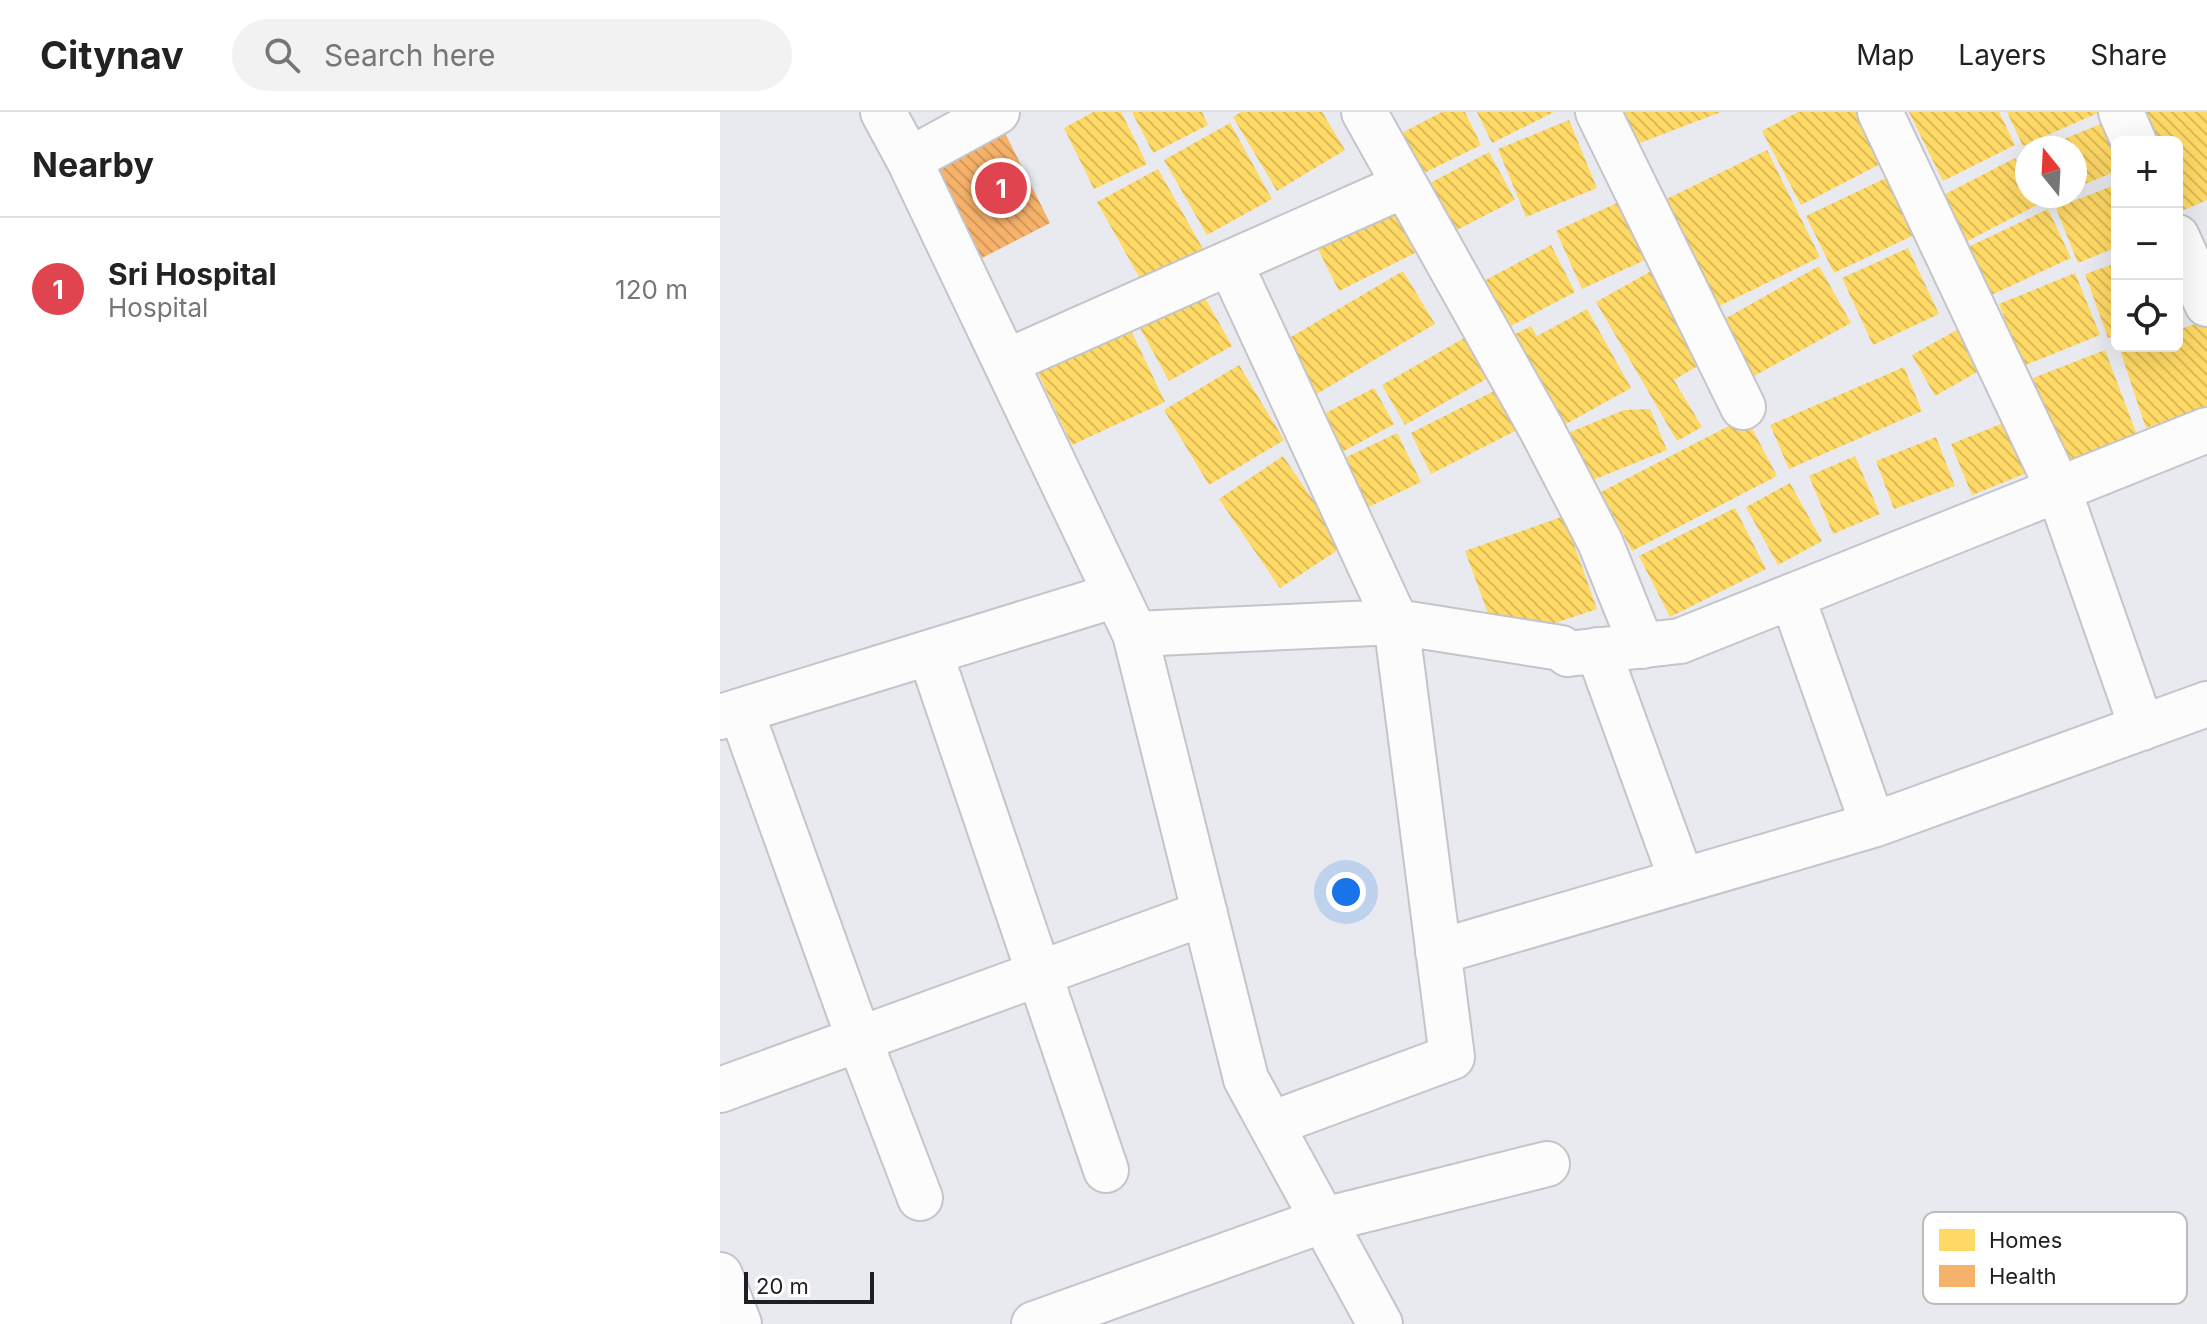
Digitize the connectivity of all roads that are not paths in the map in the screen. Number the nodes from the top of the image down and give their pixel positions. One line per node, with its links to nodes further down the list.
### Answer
1 (883, 112): 8 (street)
2 (997, 112): 8 (street)
3 (1364, 112): 9 (street)
4 (1598, 112): 14 (street)
5 (1880, 112): 16 (street)
6 (2121, 112): 7 (street)
7 (2131, 136)
8 (909, 160): 13 (street)
9 (1405, 185): 11 (street); 21 (street)
10 (2183, 250): 12 (street)
11 (1230, 263): 13 (street); 19 (street)
12 (2207, 304)
13 (1006, 362): 17 (street)
14 (1743, 407)
15 (2207, 430): 16 (street)
16 (2058, 488): 18 (street); 26 (street)
17 (1116, 595): 20 (street); 23 (street)
18 (1792, 596): 21 (street); 27 (street)
19 (1396, 622): 20 (street); 22 (street); 30 (street)
20 (1135, 634): 29 (street)
21 (1642, 646): 22 (street)
22 (1598, 650): 28 (street)
23 (930, 653): 25 (street); 31 (street)
24 (2207, 704): 26 (street)
25 (730, 714): 32 (street)
26 (2142, 728): 27 (street)
27 (1873, 825): 28 (street)
28 (1682, 881): 30 (street)
29 (1205, 913): 31 (street); 34 (street)
30 (1438, 952): 34 (street)
31 (1040, 973): 32 (street); 36 (street)
32 (859, 1039): 33 (street); 37 (street)
33 (720, 1090)
34 (1271, 1124): 38 (street)
35 (1547, 1164): 38 (street)
36 (1106, 1170)
37 (920, 1198)
38 (1324, 1220): 40 (street); 42 (street)
39 (720, 1275): 41 (street)
40 (1049, 1322)
41 (739, 1324)
42 (1380, 1324)

